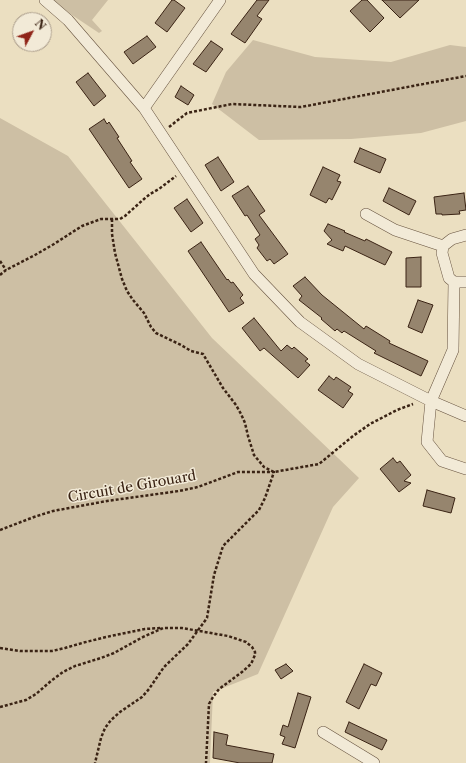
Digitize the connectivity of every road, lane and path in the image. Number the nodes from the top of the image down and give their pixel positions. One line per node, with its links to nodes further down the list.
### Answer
1 (45, 0): 4 (street)
2 (220, 0): 4 (street)
3 (466, 76): 5 (path)
4 (144, 108): 5 (street)
5 (161, 133): 6 (street)
6 (184, 169): 8 (path); 16 (street)
7 (366, 214): 10 (street)
8 (112, 219): 12 (path); 19 (path)
9 (466, 235): 10 (street)
10 (443, 246): 14 (street)
11 (0, 261): 12 (path)
12 (6, 270): 13 (path)
13 (0, 275)
14 (454, 282): 15 (street); 16 (street)
15 (466, 282)
16 (431, 401): 17 (street); 18 (street); 19 (path, Circuit de Girouard)
17 (466, 416)
18 (466, 469)
19 (274, 472): 20 (path, Circuit de Girouard); 22 (path)
20 (0, 530)
21 (163, 628): 22 (path); 23 (path); 24 (path)
22 (199, 630): 26 (path); 27 (path)
23 (0, 648)
24 (0, 707)
25 (323, 732): 28 (street)
26 (95, 763)
27 (206, 763)
28 (374, 763)

